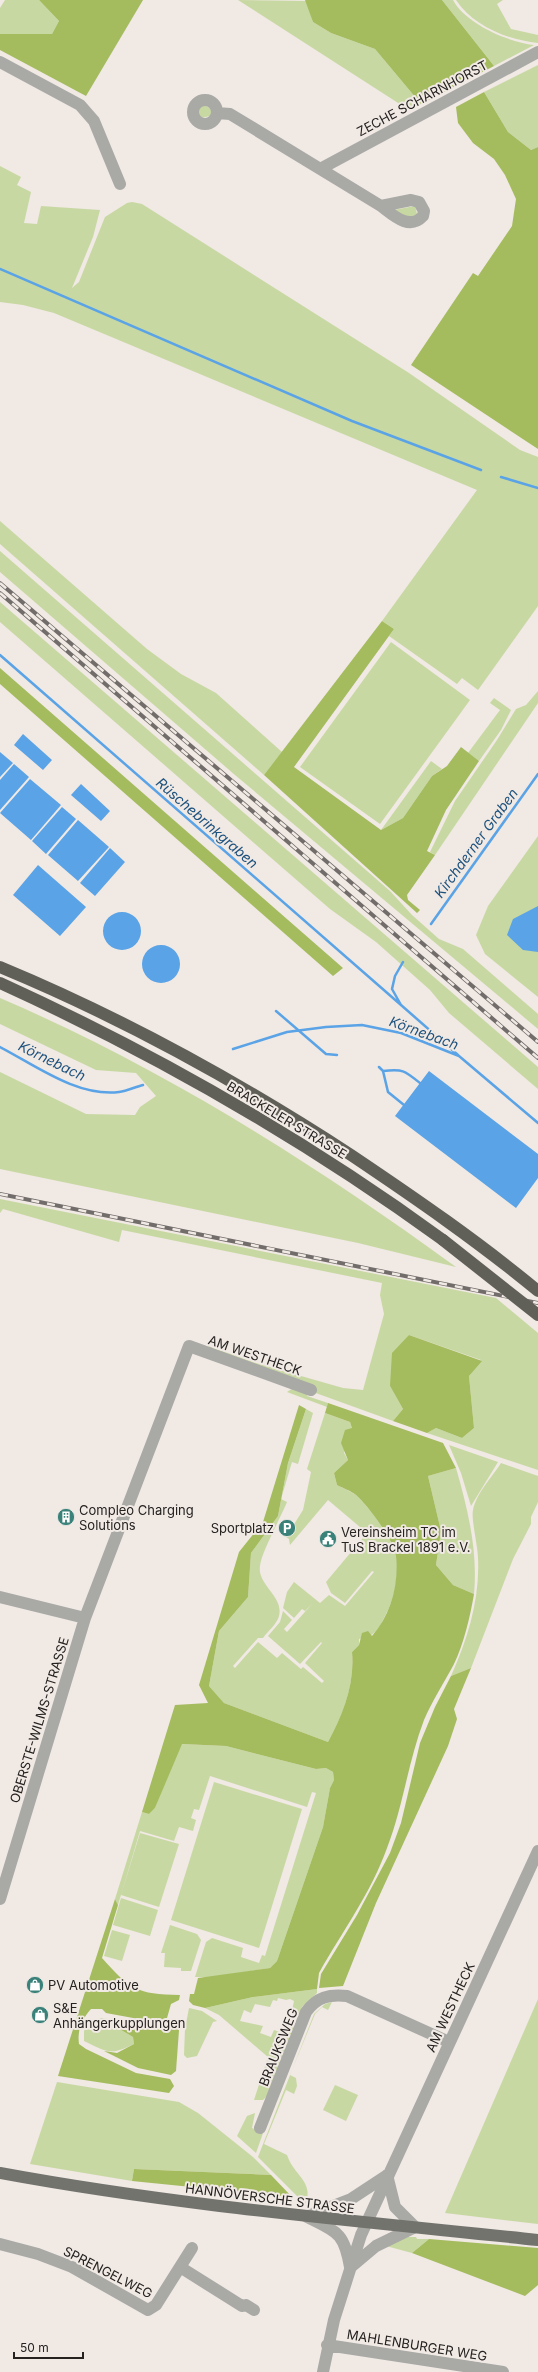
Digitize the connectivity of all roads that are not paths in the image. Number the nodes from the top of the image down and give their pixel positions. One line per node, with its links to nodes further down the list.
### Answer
1 (538, 52): 4 (street, ZECHE SCHARNHORST)
2 (0, 62): 5 (street)
3 (217, 113): 4 (street)
4 (320, 169): 6 (street)
5 (120, 184)
6 (381, 206)
7 (0, 967): 9 (highway, BRACKELER STRASSE)
8 (0, 984): 10 (highway, BRACKELER STRASSE, bridge)
9 (538, 1291)
10 (538, 1315)
11 (189, 1346): 12 (street, AM WESTHECK); 14 (street, OBERSTE-WILMS-STRASSE)
12 (311, 1390)
13 (0, 1597): 14 (street)
14 (85, 1618): 16 (street, OBERSTE-WILMS-STRASSE)
15 (538, 1852): 17 (street, AM WESTHECK)
16 (0, 1899)
17 (449, 2042): 18 (street, BRAUKSWEG); 20 (street, AM WESTHECK)
18 (260, 2128)
19 (0, 2173): 21 (main road, HANNÖVERSCHE STRASSE)
20 (387, 2175): 21 (street); 22 (street, AM WESTHECK); 23 (street)
21 (307, 2216): 22 (main road, HANNÖVERSCHE STRASSE); 28 (street, AM WESTHECK)
22 (366, 2223): 23 (main road, HANNÖVERSCHE STRASSE); 28 (street, AM WESTHECK)
23 (416, 2227): 24 (main road, HANNÖVERSCHE STRASSE); 28 (street)
24 (538, 2240)
25 (0, 2244): 27 (street, SPRENGELWEG)
26 (192, 2248): 27 (street)
27 (180, 2267): 29 (street)
28 (350, 2268): 30 (street, AM WESTHECK)
29 (254, 2310)
30 (327, 2345): 31 (street, AM WESTHECK); 32 (street, MAHLENBURGER WEG)
31 (323, 2372)
32 (503, 2372)

